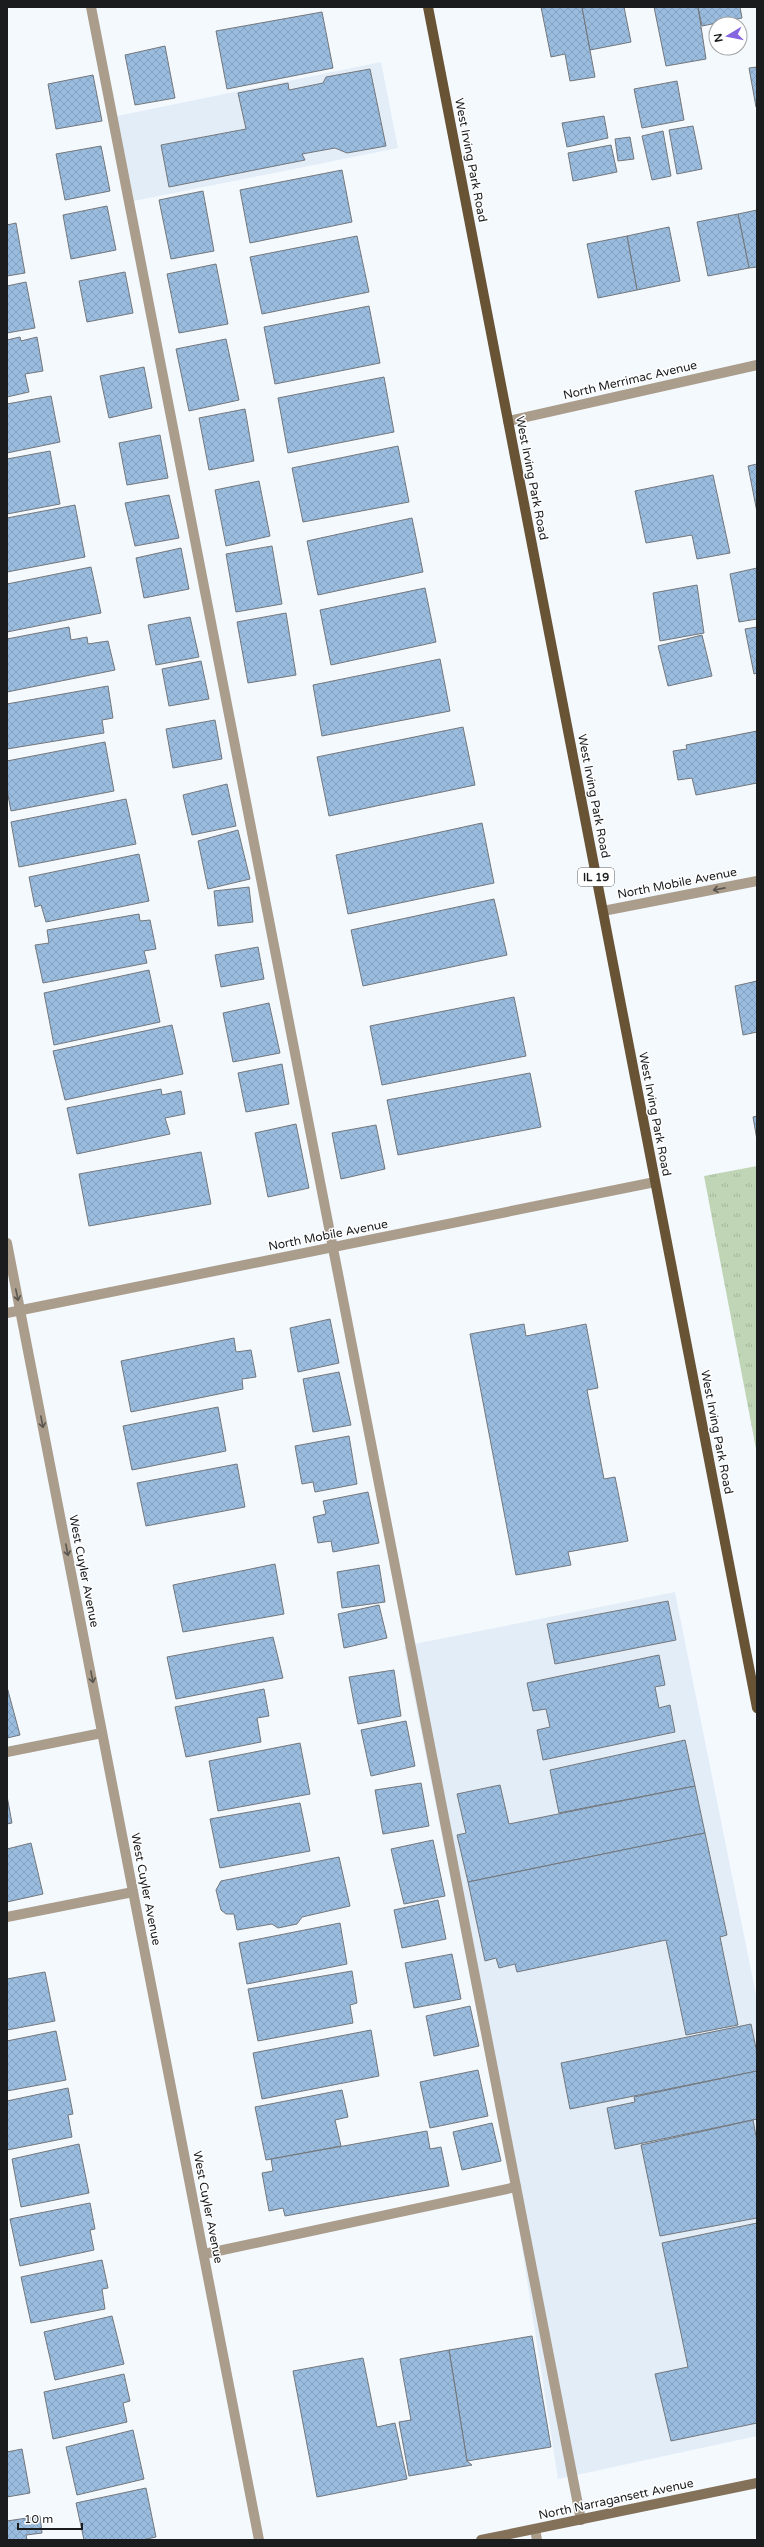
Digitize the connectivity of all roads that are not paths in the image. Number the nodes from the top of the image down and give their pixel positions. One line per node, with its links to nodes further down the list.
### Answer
1 (90, 7): 9 (street)
2 (428, 7): 4 (main road, West Irving Park Road / IL 19)
3 (757, 365): 4 (street, North Merrimac Avenue)
4 (508, 421): 6 (main road, West Irving Park Road / IL 19)
5 (757, 881): 6 (street, North Mobile Avenue, one-way to 6)
6 (603, 911): 7 (main road, West Irving Park Road / IL 19)
7 (655, 1182): 9 (street, North Mobile Avenue); 12 (main road, West Irving Park Road / IL 19)
8 (7, 1243): 10 (street, West Cuyler Avenue, one-way to 10)
9 (333, 1247): 10 (street, North Mobile Avenue); 17 (street)
10 (21, 1310): 11 (street, North Mobile Avenue); 13 (street, West Cuyler Avenue, one-way to 13)
11 (7, 1313)
12 (757, 1708)
13 (102, 1733): 14 (street); 15 (street, West Cuyler Avenue)
14 (7, 1752)
15 (133, 1892): 16 (street); 18 (street, West Cuyler Avenue)
16 (7, 1917)
17 (516, 2187): 18 (street); 20 (street)
18 (204, 2254): 22 (street, West Cuyler Avenue)
19 (757, 2483): 20 (main road, North Narragansett Avenue)
20 (581, 2520): 21 (main road, North Narragansett Avenue)
21 (535, 2529): 23 (main road, North Narragansett Avenue); 24 (street)
22 (259, 2540)
23 (480, 2540)
24 (537, 2540)

